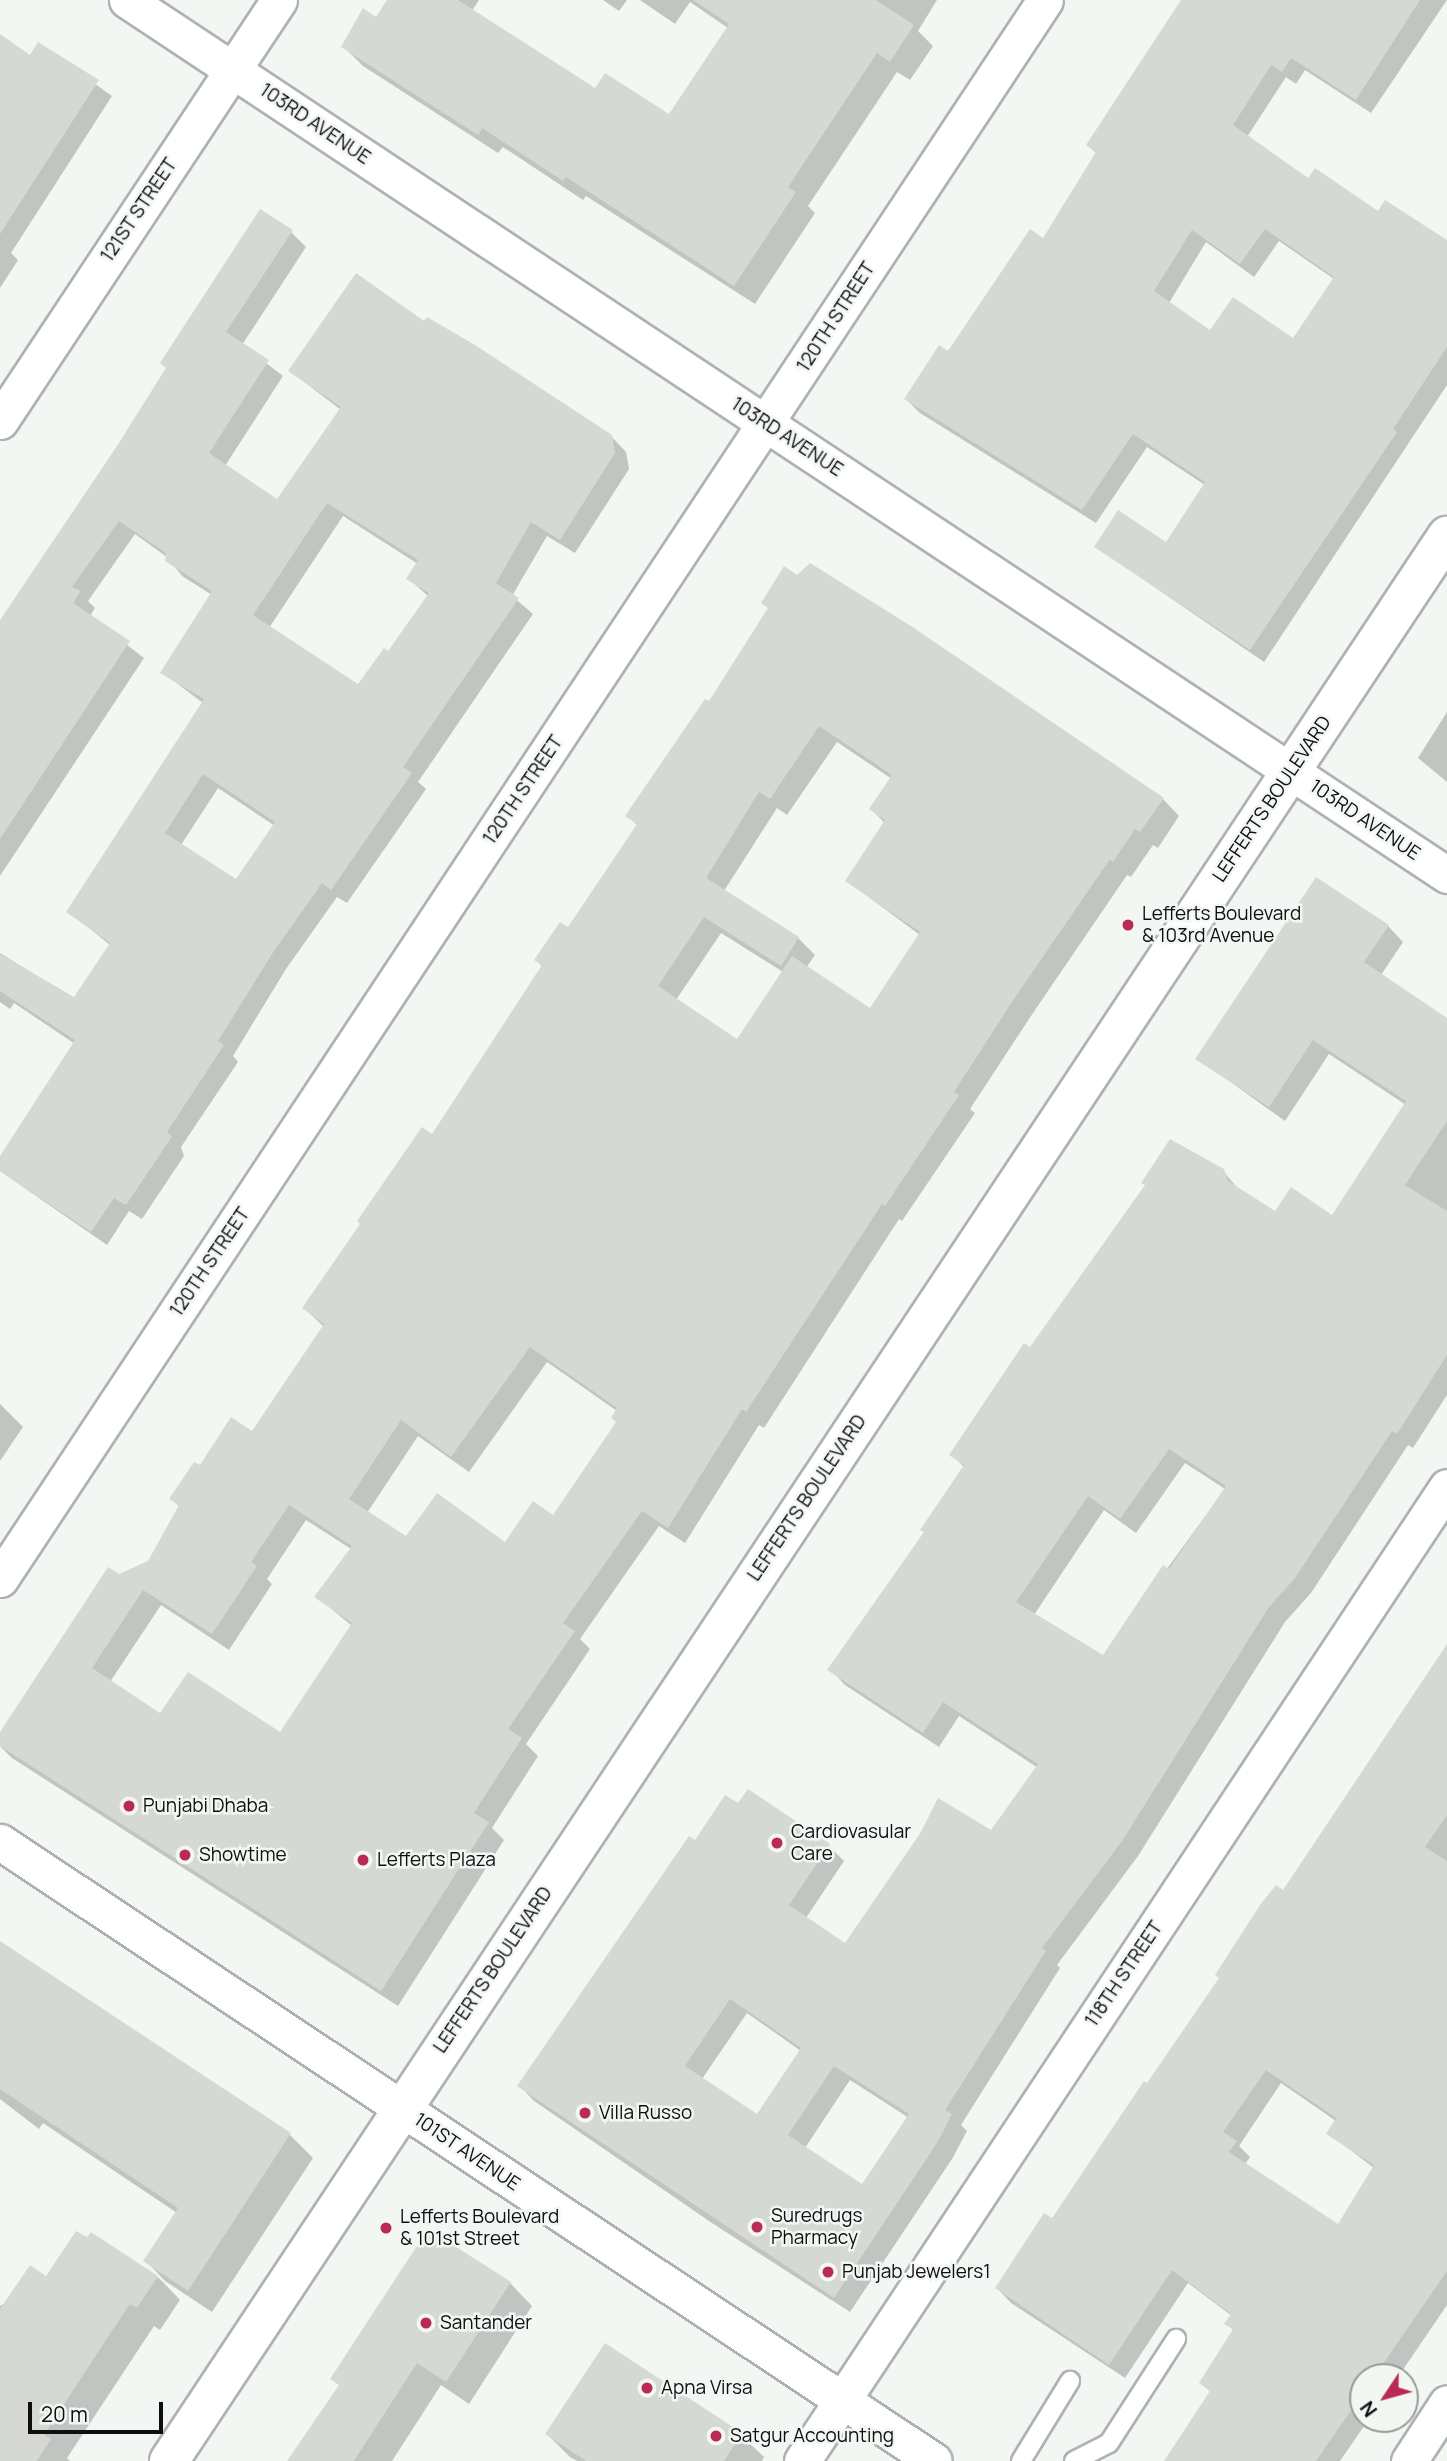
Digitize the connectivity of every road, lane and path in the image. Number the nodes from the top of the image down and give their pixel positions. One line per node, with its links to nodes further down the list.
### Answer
1 (127, 0): 4 (street, 103RD AVENUE)
2 (279, 0): 4 (street, 121ST STREET)
3 (1045, 0): 6 (street, 120TH STREET)
4 (233, 70): 5 (street, 121ST STREET); 6 (street, 103RD AVENUE)
5 (0, 421)
6 (766, 423): 8 (street, 103RD AVENUE); 11 (street, 120TH STREET)
7 (1447, 536): 8 (street, LEFFERTS BOULEVARD)
8 (1291, 771): 9 (street, 103RD AVENUE); 13 (street, LEFFERTS BOULEVARD)
9 (1447, 875)
10 (1447, 1487): 16 (street, 118TH STREET)
11 (0, 1579)
12 (0, 1842): 13 (street, 101ST AVENUE)
13 (401, 2108): 16 (street, 101ST AVENUE); 18 (street, LEFFERTS BOULEVARD)
14 (1177, 2339): 22 (lane)
15 (1070, 2381): 21 (lane)
16 (842, 2401): 19 (street, 118TH STREET); 20 (street, 101ST AVENUE)
17 (1447, 2403): 23 (street)
18 (169, 2461)
19 (802, 2461)
20 (934, 2461)
21 (1021, 2461)
22 (1074, 2461)
23 (1409, 2461)

